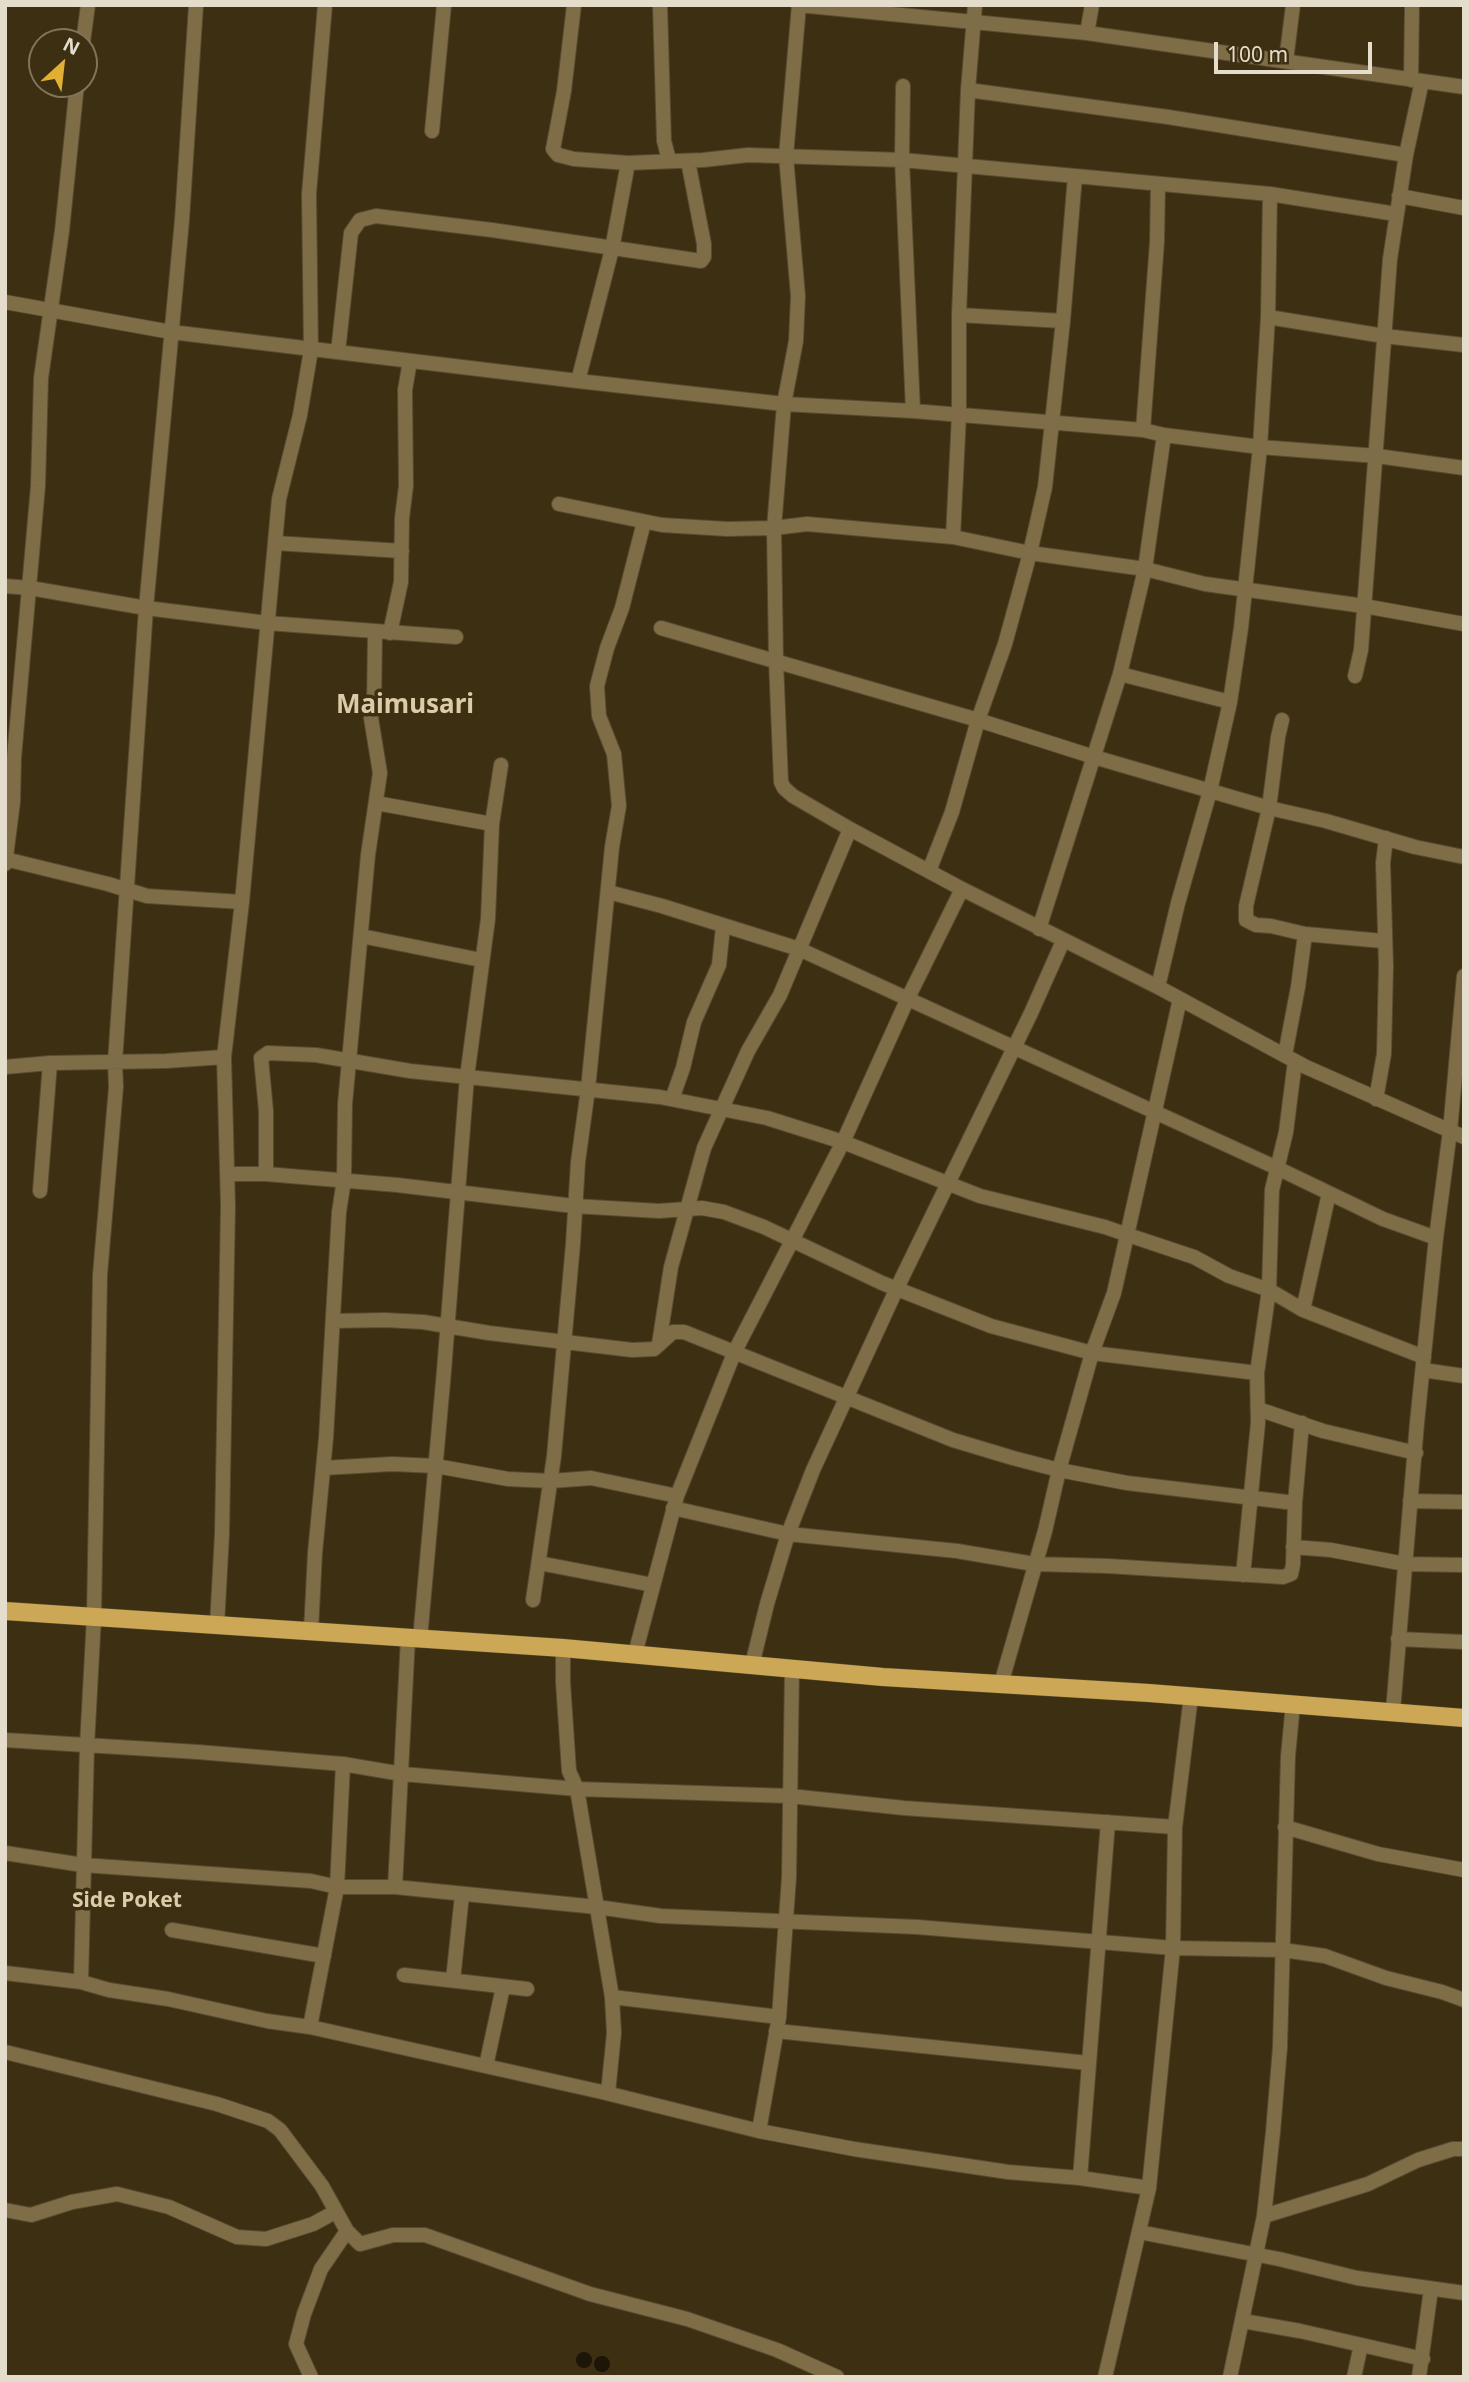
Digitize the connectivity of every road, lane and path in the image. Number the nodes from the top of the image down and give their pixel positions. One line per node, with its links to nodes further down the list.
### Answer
1 (88, 5): 13 (street)
2 (196, 5): 41 (street)
3 (325, 5): 44 (street)
4 (444, 5): 21 (street)
5 (575, 5): 27 (street)
6 (660, 5): 24 (street)
7 (798, 5): 12 (street); 23 (street)
8 (975, 5): 12 (street)
9 (1092, 5): 14 (street)
10 (1293, 5): 15 (street)
11 (1412, 5): 16 (street)
12 (973, 21): 14 (street); 19 (street)
13 (85, 28)
14 (1087, 33): 15 (street)
15 (1286, 61): 16 (street)
16 (1416, 80): 18 (street); 22 (street)
17 (903, 86): 25 (street)
18 (1464, 87)
19 (968, 90): 22 (street); 28 (street)
20 (76, 98): 37 (street)
21 (432, 131)
22 (1406, 155): 32 (street)
23 (786, 156): 25 (street); 26 (street); 48 (street)
24 (669, 160): 26 (street); 27 (street)
25 (902, 160): 28 (street); 49 (street)
26 (688, 161): 35 (street)
27 (628, 163): 35 (street)
28 (965, 165): 29 (street); 38 (street)
29 (1075, 176): 30 (street); 40 (street)
30 (1158, 184): 31 (street); 52 (street)
31 (1270, 194): 34 (street); 39 (street)
32 (1399, 196): 33 (street); 34 (street)
33 (1464, 208)
34 (1396, 214): 42 (street)
35 (612, 249): 45 (street); 47 (street)
36 (5, 302): 37 (street)
37 (49, 312): 41 (street); 66 (street)
38 (959, 315): 40 (street); 50 (street)
39 (1268, 317): 42 (street); 54 (street)
40 (1063, 321): 51 (street)
41 (171, 332): 44 (street); 69 (street)
42 (1384, 336): 43 (street); 55 (street)
43 (1464, 345)
44 (311, 350): 45 (street); 61 (street)
45 (338, 352): 46 (street)
46 (410, 360): 47 (street); 62 (street)
47 (578, 381): 48 (street)
48 (784, 404): 49 (street); 59 (street)
49 (913, 411): 50 (street)
50 (959, 415): 51 (street); 60 (street)
51 (1052, 422): 52 (street); 63 (street)
52 (1143, 430): 53 (street)
53 (1164, 435): 54 (street); 64 (street)
54 (1260, 447): 55 (street); 67 (street)
55 (1377, 456): 56 (street); 68 (street)
56 (1464, 468)
57 (559, 504): 58 (street)
58 (644, 522): 59 (street); 94 (street)
59 (774, 528): 60 (street); 75 (street)
60 (953, 537): 63 (street)
61 (275, 543): 62 (street); 70 (street)
62 (402, 551): 73 (street)
63 (1030, 554): 64 (street); 79 (street)
64 (1145, 569): 67 (street); 76 (street)
65 (5, 586): 66 (street)
66 (30, 588): 69 (street); 90 (street)
67 (1246, 589): 68 (street); 78 (street)
68 (1364, 606): 71 (street); 77 (street)
69 (146, 608): 70 (street); 93 (street)
70 (267, 623): 73 (street); 95 (street)
71 (1464, 624)
72 (661, 628): 75 (street)
73 (382, 633): 74 (street); 84 (street)
74 (456, 638)
75 (776, 661): 79 (street); 87 (street)
76 (1120, 674): 78 (street); 81 (street)
77 (1356, 676)
78 (1230, 702): 83 (street)
79 (978, 720): 81 (street); 91 (street)
80 (1282, 720): 85 (street)
81 (1094, 757): 83 (street); 97 (street)
82 (501, 765): 86 (street)
83 (1210, 791): 85 (street); 105 (street)
84 (376, 803): 86 (street); 99 (street)
85 (1269, 808): 88 (street); 98 (street)
86 (492, 824): 103 (street)
87 (850, 829): 91 (street); 102 (street)
88 (1386, 838): 89 (street); 101 (street)
89 (1464, 857)
90 (5, 861): 93 (street)
91 (929, 871): 92 (street)
92 (962, 889): 97 (street); 106 (street)
93 (126, 891): 95 (street); 112 (street)
94 (608, 892): 96 (street); 116 (street)
95 (242, 902): 109 (street)
96 (723, 927): 102 (street); 117 (street)
97 (1038, 929): 100 (street)
98 (1305, 934): 101 (street); 110 (street)
99 (361, 936): 103 (street); 111 (street)
100 (1063, 941): 105 (street); 108 (street)
101 (1383, 941): 118 (street)
102 (799, 949): 106 (street); 119 (street)
103 (481, 960): 115 (street)
104 (1464, 976): 121 (street)
105 (1158, 987): 107 (street)
106 (908, 998): 108 (street); 122 (street)
107 (1180, 999): 110 (street); 120 (street)
108 (1013, 1048): 120 (street); 127 (street)
109 (224, 1057): 112 (street); 124 (street)
110 (1290, 1058): 118 (street); 123 (street)
111 (349, 1059): 115 (street); 125 (street); 126 (street)
112 (115, 1062): 113 (street); 171 (street)
113 (50, 1063): 114 (street); 128 (street)
114 (5, 1067)
115 (467, 1077): 116 (street); 129 (street)
116 (588, 1089): 117 (street); 131 (street)
117 (671, 1099): 119 (street)
118 (1376, 1099): 121 (street)
119 (722, 1108): 122 (street); 132 (street)
120 (1156, 1114): 123 (street); 133 (street)
121 (1457, 1134): 134 (street)
122 (843, 1142): 127 (street); 135 (street)
123 (1277, 1168): 130 (street); 137 (street)
124 (227, 1174): 125 (street); 172 (street)
125 (266, 1174): 126 (street)
126 (344, 1180): 129 (street); 139 (street)
127 (949, 1183): 133 (street); 136 (street)
128 (40, 1191)
129 (458, 1192): 131 (street); 140 (street)
130 (1329, 1193): 134 (street); 138 (street)
131 (574, 1206): 132 (street); 141 (street)
132 (686, 1208): 135 (street); 142 (street)
133 (1128, 1235): 137 (street); 144 (street)
134 (1436, 1238): 145 (street)
135 (791, 1241): 136 (street); 143 (street)
136 (897, 1288): 144 (street); 148 (street)
137 (1269, 1290): 138 (street); 146 (street)
138 (1303, 1310): 145 (street)
139 (333, 1321): 140 (street); 153 (street)
140 (448, 1326): 141 (street); 152 (street)
141 (563, 1342): 142 (street); 155 (street)
142 (659, 1344): 143 (street)
143 (735, 1351): 148 (street); 158 (street)
144 (1092, 1353): 146 (street); 154 (street)
145 (1424, 1363): 147 (street); 151 (street)
146 (1257, 1373): 149 (street)
147 (1464, 1376)
148 (848, 1397): 154 (street); 161 (street)
149 (1258, 1409): 150 (street); 156 (street)
150 (1302, 1423): 151 (street); 160 (street)
151 (1416, 1453): 157 (street)
152 (436, 1466): 153 (street); 155 (street); 174 (street)
153 (324, 1468): 173 (street)
154 (1059, 1470): 156 (street); 164 (street)
155 (551, 1480): 158 (street); 163 (street)
156 (1251, 1496): 160 (street); 167 (street)
157 (1410, 1501): 159 (street); 165 (street)
158 (675, 1502): 161 (street); 168 (street)
159 (1464, 1502)
160 (1295, 1503): 162 (street)
161 (788, 1534): 164 (street); 179 (street)
162 (1293, 1547): 165 (street); 167 (street)
163 (539, 1563): 168 (street); 169 (street)
164 (1034, 1564): 167 (street); 181 (street)
165 (1405, 1564): 166 (street); 175 (street)
166 (1464, 1564)
167 (1243, 1575)
168 (653, 1585): 178 (street)
169 (533, 1600)
170 (5, 1611): 171 (main road)
171 (94, 1616): 172 (main road); 187 (street)
172 (217, 1625): 173 (main road)
173 (311, 1631): 174 (main road)
174 (414, 1638): 177 (main road); 189 (street)
175 (1398, 1639): 176 (street); 184 (street)
176 (1464, 1642)
177 (563, 1648): 178 (main road); 190 (street)
178 (635, 1654): 179 (main road)
179 (752, 1665): 180 (main road)
180 (792, 1668): 181 (main road); 191 (street)
181 (1001, 1684): 182 (main road)
182 (1191, 1696): 183 (main road); 193 (street)
183 (1293, 1704): 184 (main road); 194 (street)
184 (1393, 1711): 185 (main road)
185 (1464, 1718)
186 (5, 1740): 187 (street)
187 (87, 1746): 188 (street); 196 (street)
188 (343, 1764): 189 (street); 198 (street)
189 (402, 1774): 190 (street); 199 (street)
190 (577, 1789): 191 (street); 201 (street)
191 (790, 1796): 192 (street); 202 (street)
192 (1108, 1822): 193 (street); 204 (street)
193 (1175, 1827): 205 (street)
194 (1285, 1827): 197 (street); 206 (street)
195 (5, 1853): 196 (street)
196 (83, 1865): 198 (street); 211 (street)
197 (1464, 1870)
198 (337, 1887): 199 (street); 207 (street)
199 (395, 1887): 200 (street)
200 (462, 1895): 201 (street); 210 (street)
201 (597, 1907): 202 (street); 214 (street)
202 (785, 1922): 204 (street); 216 (street)
203 (172, 1930): 207 (street)
204 (1098, 1941): 205 (street); 219 (street)
205 (1173, 1948): 206 (street); 225 (street)
206 (1283, 1950): 215 (street); 228 (street)
207 (324, 1956): 217 (street)
208 (5, 1973): 211 (street)
209 (404, 1975): 210 (street)
210 (453, 1980): 212 (street)
211 (81, 1982): 217 (street)
212 (503, 1987): 213 (street); 220 (street)
213 (527, 1989)
214 (612, 1997): 216 (street); 221 (street)
215 (1464, 2000)
216 (778, 2024): 219 (street); 222 (street)
217 (310, 2027): 220 (street)
218 (5, 2052): 227 (street)
219 (1088, 2063): 224 (street)
220 (486, 2066): 221 (street)
221 (608, 2093): 222 (street)
222 (759, 2131): 224 (street)
223 (1464, 2149): 228 (street)
224 (1080, 2178): 225 (street)
225 (1149, 2188): 230 (street)
226 (5, 2210): 227 (street)
227 (335, 2211): 229 (street)
228 (1264, 2216): 231 (street)
229 (347, 2231): 237 (street); 238 (street)
230 (1139, 2232): 231 (street); 239 (street)
231 (1254, 2254): 232 (street); 234 (street)
232 (1431, 2289): 233 (street); 236 (street)
233 (1464, 2293)
234 (1242, 2320): 235 (street); 240 (street)
235 (1361, 2345): 236 (street); 241 (street)
236 (1423, 2360): 242 (street)
237 (311, 2377)
238 (837, 2377)
239 (1105, 2377)
240 (1230, 2377)
241 (1354, 2377)
242 (1419, 2377)

